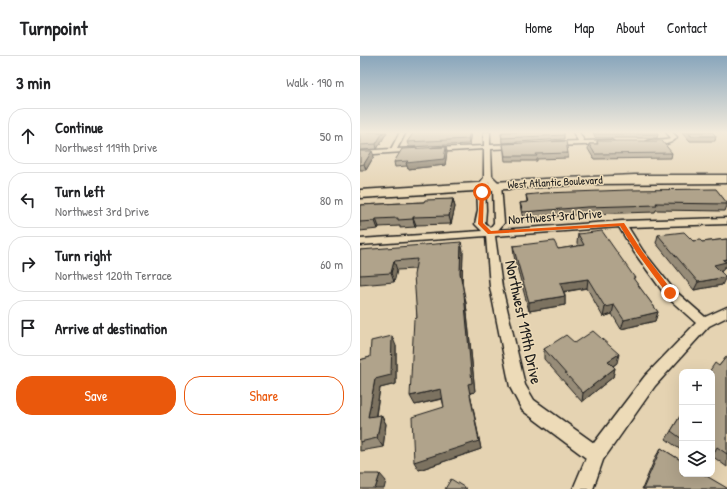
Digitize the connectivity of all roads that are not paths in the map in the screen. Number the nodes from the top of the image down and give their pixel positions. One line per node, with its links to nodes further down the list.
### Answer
1 (386, 152): 3 (street)
2 (487, 152): 6 (street, Northwest 119th Drive)
3 (360, 153)
4 (727, 171): 6 (main road, West Atlantic Boulevard)
5 (727, 179): 6 (main road, West Atlantic Boulevard)
6 (488, 183): 7 (main road, West Atlantic Boulevard); 8 (main road, West Atlantic Boulevard); 11 (street, Northwest 119th Drive); 11 (street, Northwest 119th Drive)
7 (360, 186)
8 (360, 194)
9 (727, 222): 10 (street, Northwest 3rd Drive)
10 (622, 224): 11 (street, Northwest 3rd Drive); 14 (street)
11 (490, 233): 12 (street, Northwest 3rd Drive); 15 (street, Northwest 119th Drive)
12 (360, 242)
13 (727, 312): 14 (street)
14 (704, 323): 15 (street)
15 (596, 455): 16 (street)
16 (583, 489)

